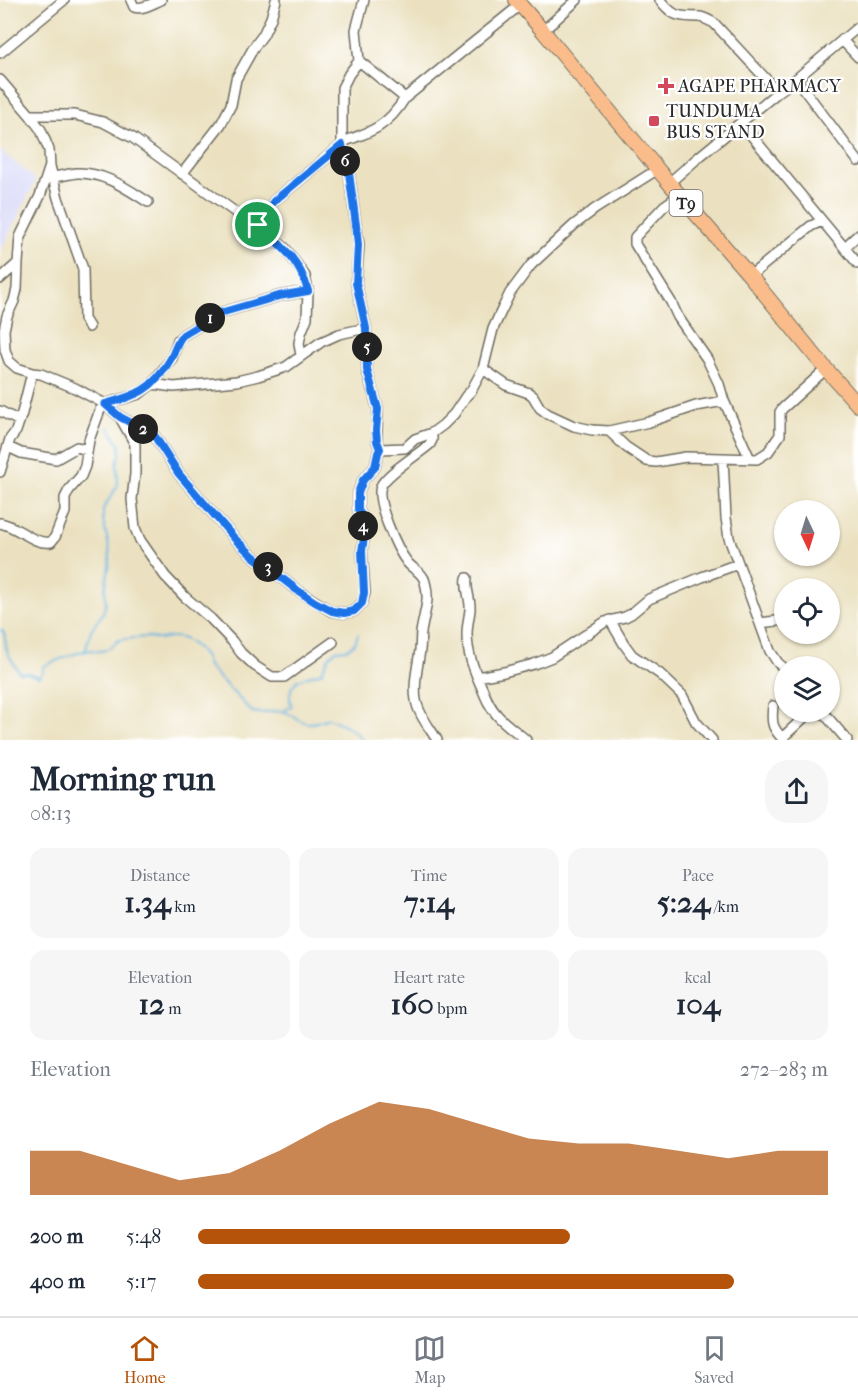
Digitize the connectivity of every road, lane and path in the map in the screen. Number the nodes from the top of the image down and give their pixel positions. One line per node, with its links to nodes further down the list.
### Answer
1 (64, 0): 12 (street)
2 (131, 0): 3 (street)
3 (161, 0)
4 (276, 0): 25 (street)
5 (364, 0): 14 (street)
6 (577, 0): 10 (street)
7 (660, 0): 17 (street)
8 (518, 2): 10 (highway, T9); 18 (street)
9 (858, 27): 11 (street)
10 (543, 31): 24 (highway, T9)
11 (842, 40): 13 (street); 15 (street)
12 (0, 53)
13 (858, 57)
14 (360, 61): 18 (street); 21 (street)
15 (796, 79): 17 (street); 22 (street)
16 (0, 80): 19 (street)
17 (778, 92): 20 (street)
18 (405, 98): 21 (street)
19 (30, 115): 23 (street); 25 (street)
20 (741, 123): 27 (street); 30 (street)
21 (342, 143): 31 (street); 40 (street)
22 (858, 161)
23 (50, 166): 26 (street); 34 (street)
24 (658, 169): 27 (highway, T9); 42 (street)
25 (182, 174): 31 (street)
26 (53, 177): 29 (street); 39 (street)
27 (669, 183): 28 (highway, T9)
28 (680, 195): 36 (highway, T9); 46 (street)
29 (148, 202)
30 (822, 221): 33 (street); 36 (street)
31 (258, 225): 38 (street)
32 (858, 235): 33 (street)
33 (845, 247): 35 (street)
34 (18, 263): 37 (street); 44 (street)
35 (858, 264)
36 (750, 276): 43 (highway, T9)
37 (0, 279)
38 (308, 291): 41 (street); 45 (street)
39 (89, 327)
40 (366, 328): 41 (street); 55 (street)
41 (301, 356): 45 (street)
42 (483, 369): 52 (street); 53 (street)
43 (826, 369): 48 (highway, T9); 58 (street)
44 (32, 373): 47 (street); 51 (street)
45 (152, 384): 47 (street)
46 (724, 401): 52 (street); 58 (street)
47 (105, 404): 50 (street); 56 (street)
48 (858, 404)
49 (0, 411): 51 (street)
50 (120, 417): 55 (street); 66 (street)
51 (19, 421): 54 (street)
52 (609, 431): 57 (street)
53 (432, 433): 55 (street); 73 (street)
54 (8, 447): 56 (street); 59 (street)
55 (380, 449)
56 (87, 450): 60 (street)
57 (723, 459): 58 (street); 61 (street)
58 (750, 459)
59 (0, 472)
60 (0, 524)
61 (738, 564): 63 (street); 65 (street)
62 (467, 578): 68 (street)
63 (610, 620): 68 (street); 75 (street)
64 (774, 621): 65 (street)
65 (760, 623): 67 (street)
66 (333, 642)
67 (774, 657)
68 (477, 677): 74 (street)
69 (773, 706): 72 (street)
70 (800, 722): 72 (street)
71 (831, 722): 76 (street)
72 (783, 739)
73 (437, 740)
74 (526, 740)
75 (712, 740)
76 (846, 740)

